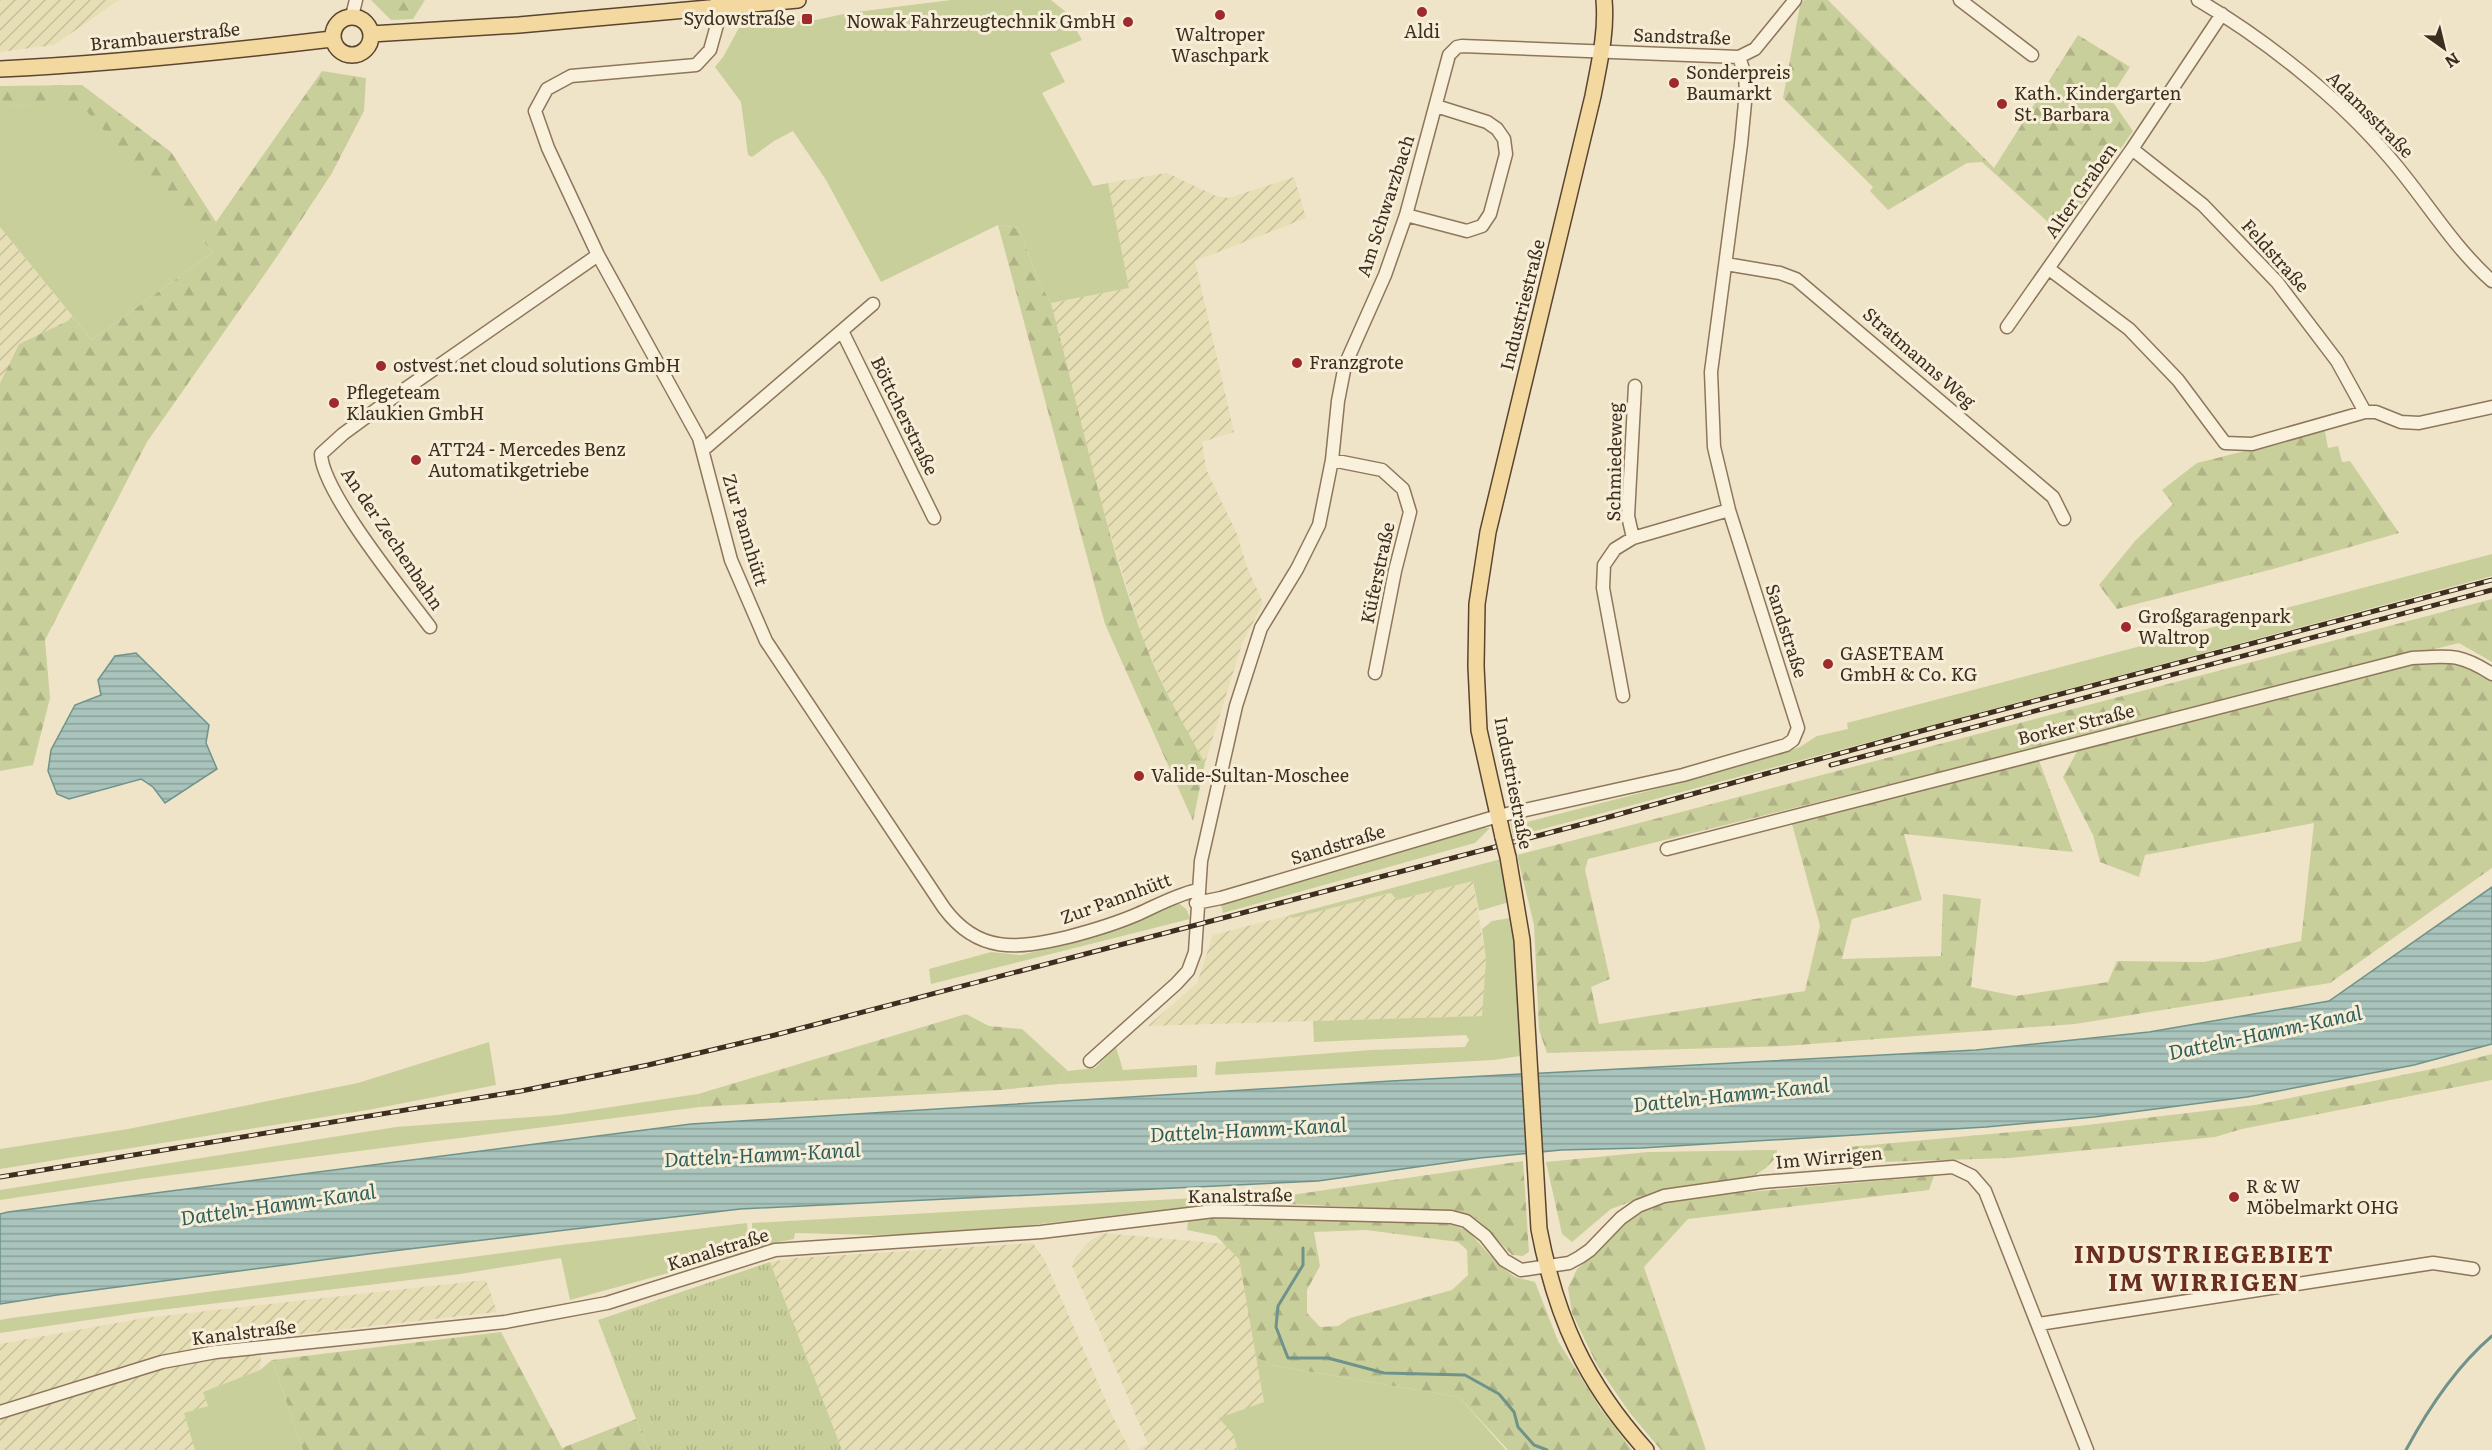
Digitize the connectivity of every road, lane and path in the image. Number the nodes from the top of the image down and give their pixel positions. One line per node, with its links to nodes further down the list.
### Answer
1 (357, 0): 9 (street)
2 (798, 0): 7 (main road)
3 (1604, 0): 12 (main road, Industriestraße)
4 (1795, 0): 14 (street)
5 (1960, 0): 13 (street)
6 (2198, 0): 8 (street, Adamsstraße)
7 (717, 4): 10 (main road); 19 (street, Zur Pannhütt)
8 (2222, 14): 17 (street, Alter Graben); 22 (street, Adamsstraße)
9 (352, 16): 10 (main road); 11 (main road)
10 (371, 34): 11 (main road)
11 (332, 39): 15 (main road, Brambauerstraße)
12 (1601, 51): 14 (street, Sandstraße); 16 (street, Am Schwarzbach); 39 (main road, Industriestraße)
13 (2032, 55)
14 (1739, 57): 20 (street, Sandstraße)
15 (0, 69)
16 (1436, 106): 18 (street, Am Schwarzbach); 18 (street)
17 (2132, 149): 21 (street, Alter Graben); 28 (street, Feldstraße)
18 (1406, 215): 30 (street, Am Schwarzbach)
19 (598, 255): 29 (street, Zur Pannhütt); 35 (street, An der Zechenbahn)
20 (1726, 264): 31 (street, Sandstraße); 33 (street, Stratmanns Weg)
21 (2049, 268): 24 (street, Alter Graben); 28 (street)
22 (2492, 281)
23 (873, 304): 25 (street)
24 (2007, 327)
25 (842, 331): 29 (street); 32 (street, Böttcherstraße)
26 (1635, 386): 34 (street, Schmiedeweg)
27 (2492, 407): 28 (street)
28 (2365, 412)
29 (703, 450): 41 (street, Zur Pannhütt)
30 (1332, 460): 36 (street, Küferstraße); 41 (street, Am Schwarzbach)
31 (1728, 510): 34 (street, Schmiedeweg); 39 (street, Sandstraße)
32 (934, 518)
33 (2064, 519)
34 (1633, 538): 38 (street, Schmiedeweg)
35 (430, 627)
36 (1375, 673)
37 (2492, 674): 40 (street, Borker Straße)
38 (1623, 696)
39 (1498, 816): 42 (street, Sandstraße); 44 (main road, Industriestraße, bridge)
40 (1666, 849)
41 (1197, 890): 42 (street, Am Schwarzbach)
42 (1196, 903): 43 (street, Am Schwarzbach)
43 (1090, 1061)
44 (1546, 1267): 46 (street, Im Wirrigen); 47 (street, Kanalstraße); 48 (main road, Industriestraße)
45 (2473, 1269): 46 (street)
46 (2039, 1324): 49 (street, Im Wirrigen)
47 (0, 1412)
48 (1646, 1450)
49 (2087, 1450)

